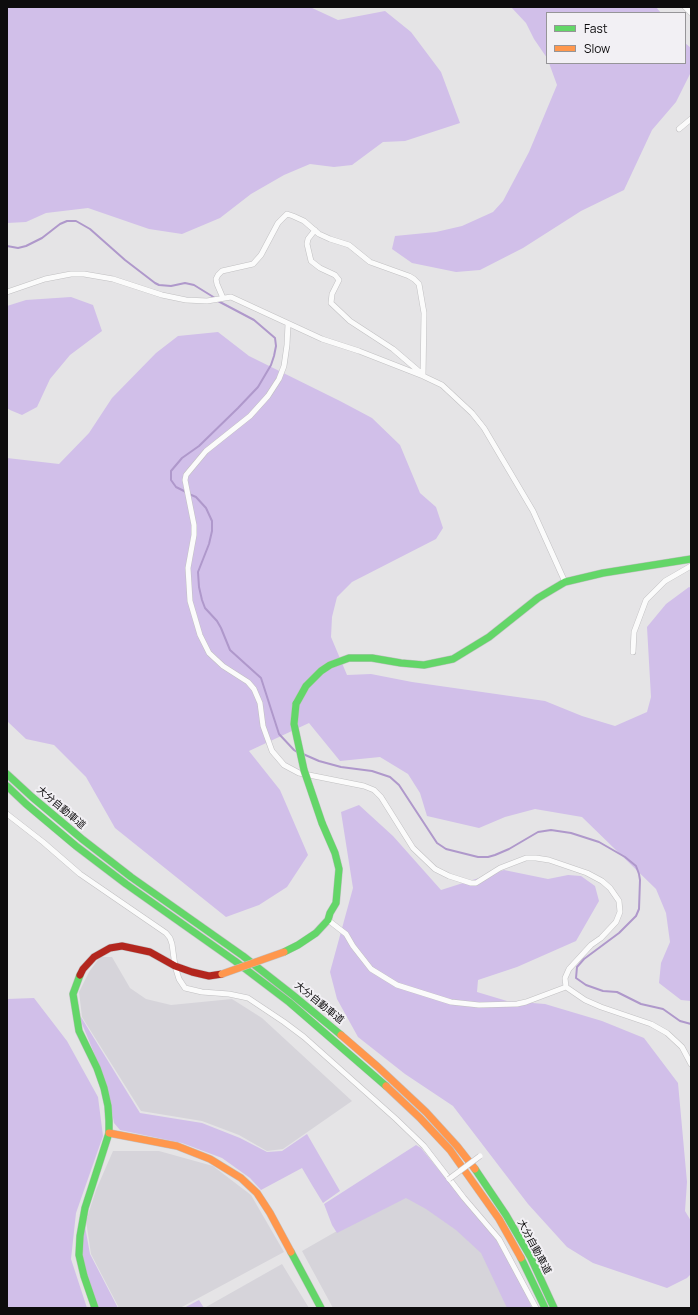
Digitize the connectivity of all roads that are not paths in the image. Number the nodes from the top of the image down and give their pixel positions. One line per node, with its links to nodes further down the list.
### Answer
1 (685, 7): 2 (street)
2 (691, 13)
3 (691, 119): 4 (street)
4 (679, 130)
5 (315, 230): 7 (street); 9 (street); 9 (street)
6 (7, 292): 7 (street)
7 (223, 298): 8 (street)
8 (288, 324): 9 (street); 19 (street)
9 (423, 376): 12 (street)
10 (691, 559): 12 (main road)
11 (691, 566): 13 (street)
12 (565, 582): 17 (main road, bridge)
13 (633, 652)
14 (7, 774): 28 (main road, 大分自動車道)
15 (7, 786): 27 (main road, 大分自動車道)
16 (7, 814): 18 (street)
17 (328, 920): 18 (main road, bridge); 19 (street)
18 (175, 966): 21 (main road); 23 (street)
19 (566, 987): 20 (street)
20 (691, 1064)
21 (109, 1133): 24 (main road); 25 (main road)
22 (480, 1156): 23 (street, bridge)
23 (449, 1179): 26 (street)
24 (95, 1308)
25 (321, 1308)
26 (536, 1308)
27 (544, 1308)
28 (554, 1308)

